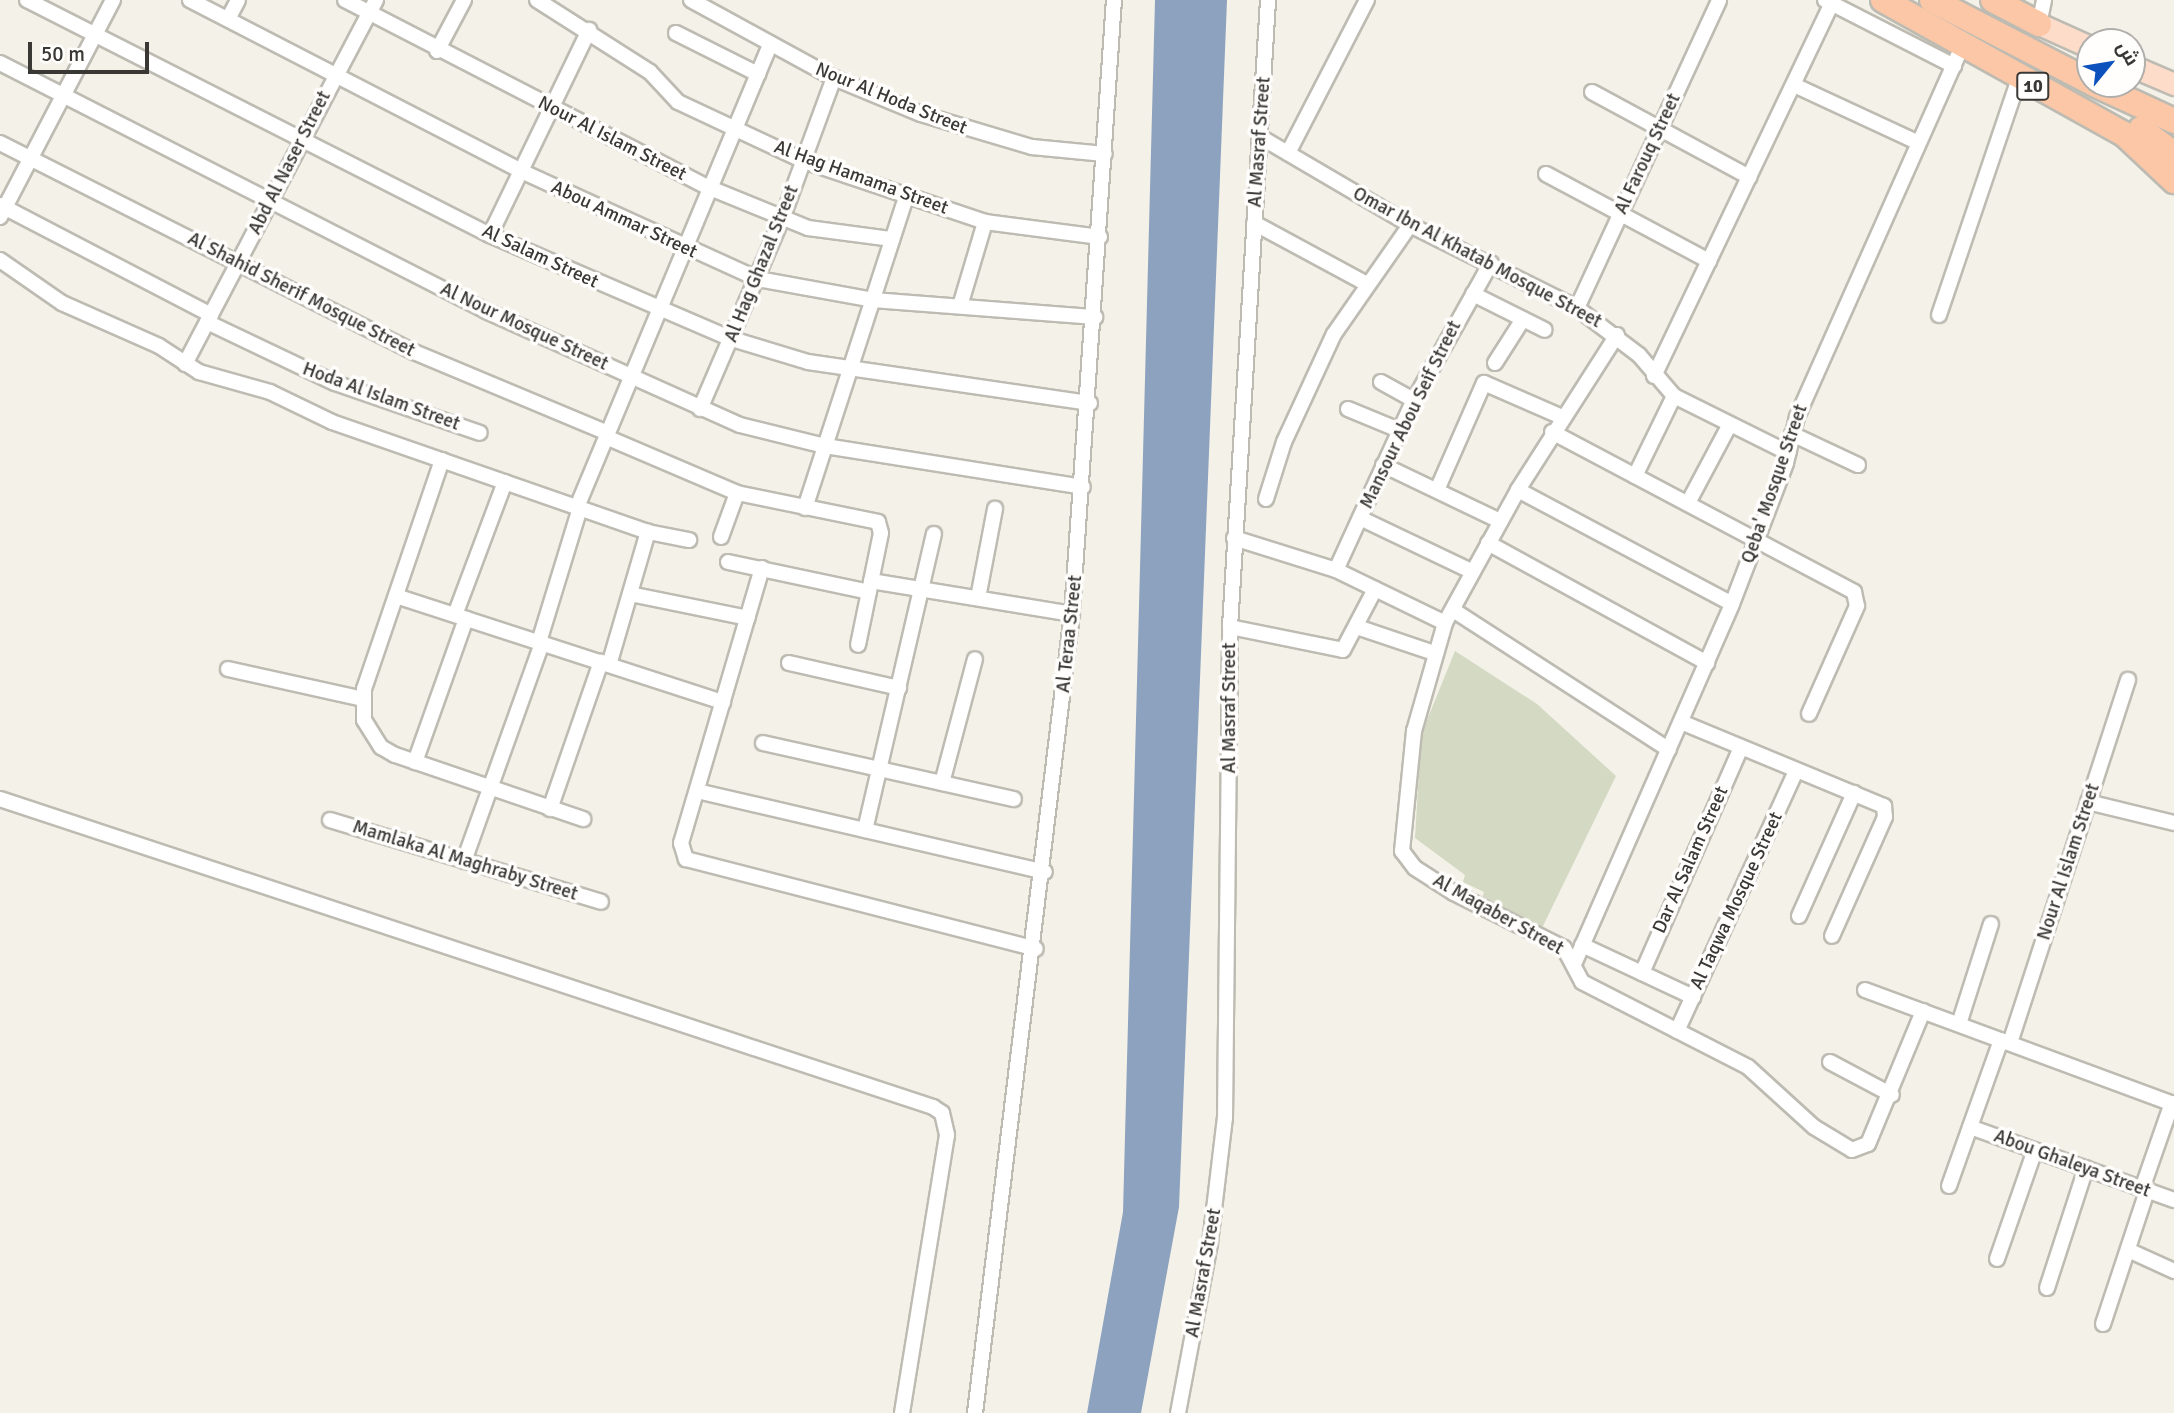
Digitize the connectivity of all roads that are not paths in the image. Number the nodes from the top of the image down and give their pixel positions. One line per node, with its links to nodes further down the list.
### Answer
1 (27, 0): 23 (street, Al Salam Street)
2 (113, 0): 23 (street)
3 (190, 0): 19 (street, Abou Ammar Street)
4 (238, 0): 19 (street)
5 (345, 0): 18 (street, Nour Al Islam Street)
6 (464, 0): 26 (street)
7 (537, 0): 21 (street, Al Hag Hamama Street)
8 (691, 0): 25 (street, Nour Al Hoda Street)
9 (1114, 0): 51 (street, Al Teraa Street)
10 (1268, 0): 45 (street, Al Masraf Street)
11 (1367, 0): 50 (street)
12 (1719, 0): 44 (street, Al Farouq Street)
13 (1883, 0): 27 (highway, 10)
14 (1932, 0): 29 (highway)
15 (1993, 0): 20 (highway)
16 (2044, 0): 20 (street)
17 (1828, 2): 27 (street); 37 (street)
18 (372, 7): 26 (street, Nour Al Islam Street); 32 (street, Abd Al Naser Street)
19 (228, 19): 32 (street, Abou Ammar Street)
20 (2039, 24): 24 (main road)
21 (589, 30): 41 (street); 43 (street, Al Hag Hamama Street)
22 (676, 33): 31 (street)
23 (94, 36): 39 (street); 48 (street, Al Salam Street)
24 (2076, 41)
25 (770, 46): 31 (street); 34 (street, Nour Al Hoda Street)
26 (437, 51): 41 (street, Nour Al Islam Street)
27 (1958, 57): 35 (highway, 10); 46 (street, Qeba' Mosque Street)
28 (0, 63): 39 (street, Al Nour Mosque Street)
29 (2055, 65): 33 (highway); 52 (highway)
30 (2146, 72): 36 (main road)
31 (758, 74): 43 (street)
32 (335, 75): 48 (street, Abd Al Naser Street); 55 (street, Abou Ammar Street)
33 (2076, 75)
34 (834, 78): 51 (street, Nour Al Hoda Street); 54 (street, Al Hag Ghazal Street)
35 (2019, 79): 49 (highway, 10); 83 (street)
36 (2174, 84)
37 (1794, 85): 46 (street); 57 (street)
38 (1592, 92): 44 (street)
39 (63, 95): 53 (street); 61 (street, Al Nour Mosque Street)
40 (2124, 98): 42 (highway)
41 (550, 108): 55 (street); 59 (street, Nour Al Islam Street)
42 (2174, 121)
43 (735, 129): 54 (street, Al Hag Hamama Street); 59 (street)
44 (1660, 129): 57 (street); 63 (street, Al Farouq Street)
45 (1262, 138): 50 (street, Omar Ibn Al Khatab Mosque Street); 66 (street, Al Masraf Street)
46 (1917, 142): 106 (street, Qeba' Mosque Street)
47 (0, 143): 53 (street, Al Shahid Sherif Mosque Street)
48 (300, 143): 61 (street, Abd Al Naser Street); 68 (street, Al Salam Street)
49 (2147, 151): 52 (main road, 10); 58 (highway, 10)
50 (1288, 153): 67 (street, Omar Ibn Al Khatab Mosque Street)
51 (1105, 154): 69 (street, Al Teraa Street)
52 (2174, 154)
53 (31, 157): 62 (street); 75 (street, Al Shahid Sherif Mosque Street)
54 (804, 161): 60 (street, Al Hag Hamama Street); 64 (street, Al Hag Ghazal Street)
55 (521, 171): 68 (street); 71 (street, Abou Ammar Street)
56 (1546, 174): 63 (street)
57 (1749, 177): 73 (street)
58 (2174, 181)
59 (710, 188): 64 (street, Nour Al Islam Street); 71 (street)
60 (906, 197): 65 (street, Al Hag Hamama Street); 70 (street)
61 (269, 201): 75 (street, Abd Al Naser Street); 94 (street, Al Nour Mosque Street)
62 (2, 210): 85 (street)
63 (1621, 214): 73 (street); 81 (street, Al Farouq Street)
64 (782, 219): 70 (street, Nour Al Islam Street); 76 (street, Al Hag Ghazal Street)
65 (985, 222): 69 (street, Al Hag Hamama Street); 80 (street)
66 (1254, 223): 77 (street); 129 (street, Al Masraf Street)
67 (1410, 225): 74 (street, Omar Ibn Al Khatab Mosque Street); 77 (street)
68 (491, 235): 82 (street, Al Salam Street)
69 (1100, 237): 84 (street, Al Teraa Street)
70 (892, 239): 79 (street)
71 (685, 249): 76 (street, Abou Ammar Street); 82 (street)
72 (0, 260): 91 (street)
73 (1709, 261): 93 (street)
74 (1490, 263): 78 (street, Mansour Abou Seif Street); 81 (street, Omar Ibn Al Khatab Mosque Street)
75 (238, 264): 85 (street, Abd Al Naser Street); 107 (street, Al Shahid Sherif Mosque Street)
76 (758, 279): 79 (street, Abou Ammar Street); 89 (street, Al Hag Ghazal Street)
77 (1365, 283): 119 (street)
78 (1473, 294): 86 (street); 97 (street, Mansour Abou Seif Street)
79 (873, 300): 80 (street, Abou Ammar Street); 92 (street)
80 (960, 306): 84 (street, Abou Ammar Street)
81 (1577, 308): 88 (street, Omar Ibn Al Khatab Mosque Street)
82 (660, 309): 89 (street, Al Salam Street); 94 (street)
83 (1938, 315)
84 (1095, 317): 98 (street, Al Teraa Street)
85 (209, 319): 91 (street, Abd Al Naser Street); 105 (street, Hoda Al Islam Street)
86 (1522, 319): 87 (street); 90 (street)
87 (1545, 330)
88 (1617, 335): 93 (street, Omar Ibn Al Khatab Mosque Street); 101 (street, Al Maqaber Street)
89 (732, 339): 92 (street, Al Salam Street); 99 (street, Al Hag Ghazal Street)
90 (1495, 363)
91 (185, 364): 110 (street)
92 (850, 369): 98 (street, Al Salam Street); 108 (street)
93 (1654, 376): 96 (street, Omar Ibn Al Khatab Mosque Street)
94 (631, 377): 99 (street, Al Nour Mosque Street); 107 (street)
95 (1381, 382): 97 (street)
96 (1674, 396): 102 (street, Omar Ibn Al Khatab Mosque Street); 113 (street)
97 (1414, 400): 103 (street, Mansour Abou Seif Street)
98 (1090, 403): 115 (street, Al Teraa Street)
99 (700, 409): 108 (street, Al Nour Mosque Street)
100 (1348, 410): 103 (street)
101 (1562, 417): 104 (street, Al Maqaber Street); 116 (street)
102 (1730, 424): 109 (street, Omar Ibn Al Khatab Mosque Street); 120 (street)
103 (1399, 430): 111 (street, Mansour Abou Seif Street)
104 (1552, 432): 113 (street); 117 (street, Al Maqaber Street)
105 (480, 433)
106 (1792, 434): 109 (street, Qeba' Mosque Street); 112 (street)
107 (607, 435): 118 (street, Al Shahid Sherif Mosque Street); 121 (street)
108 (825, 446): 115 (street, Al Nour Mosque Street); 122 (street)
109 (1789, 453): 131 (street, Qeba' Mosque Street)
110 (442, 460): 114 (street); 141 (street)
111 (1384, 465): 116 (street); 124 (street, Mansour Abou Seif Street)
112 (1858, 465)
113 (1635, 476): 120 (street)
114 (505, 482): 121 (street); 146 (street)
115 (1083, 487): 145 (street, Al Teraa Street)
116 (1437, 490): 125 (street)
117 (1518, 490): 125 (street, Al Maqaber Street); 143 (street)
118 (737, 493): 122 (street, Al Shahid Sherif Mosque Street); 128 (street)
119 (1266, 499)
120 (1688, 503): 131 (street)
121 (579, 508): 126 (street); 151 (street)
122 (805, 508): 137 (street, Al Shahid Sherif Mosque Street)
123 (995, 509): 142 (street)
124 (1360, 518): 135 (street, Mansour Abou Seif Street); 136 (street)
125 (1500, 521): 132 (street, Al Maqaber Street)
126 (648, 532): 130 (street); 140 (street)
127 (934, 534): 138 (street)
128 (721, 537)
129 (1234, 537): 135 (street); 149 (street, Al Masraf Street)
130 (689, 540)
131 (1757, 540): 143 (street, Qeba' Mosque Street); 163 (street)
132 (1488, 542): 136 (street, Al Maqaber Street); 156 (street)
133 (727, 562): 134 (street)
134 (762, 569): 137 (street); 147 (street)
135 (1336, 570): 139 (street)
136 (1473, 572): 144 (street, Al Maqaber Street)
137 (870, 587): 138 (street); 152 (street)
138 (923, 589): 142 (street); 160 (street)
139 (1375, 589): 148 (street); 150 (street)
140 (630, 594): 147 (street); 157 (street)
141 (396, 596): 146 (street); 161 (street)
142 (978, 598): 145 (street)
143 (1732, 604): 156 (street, Qeba' Mosque Street)
144 (1453, 610): 148 (street, Al Maqaber Street); 167 (street)
145 (1072, 614): 184 (street, Al Teraa Street)
146 (461, 617): 151 (street); 168 (street)
147 (748, 618): 162 (street)
148 (1445, 623): 153 (street, Al Maqaber Street)
149 (1230, 626): 150 (street); 215 (street, Al Masraf Street)
150 (1357, 627): 153 (street)
151 (540, 643): 157 (street); 172 (street)
152 (858, 645)
153 (1434, 653): 191 (street, Al Maqaber Street)
154 (975, 659): 171 (street)
155 (789, 663): 160 (street)
156 (1707, 663): 164 (street, Qeba' Mosque Street)
157 (605, 664): 162 (street); 178 (street)
158 (228, 669): 161 (street)
159 (2128, 680): 177 (street, Nour Al Islam Street)
160 (899, 688): 169 (street)
161 (363, 699): 168 (street)
162 (723, 702): 173 (street)
163 (1809, 714)
164 (1681, 722): 166 (street); 167 (street, Qeba' Mosque Street)
165 (763, 743): 169 (street)
166 (1741, 748): 170 (street); 192 (street, Dar Al Salam Street)
167 (1669, 750): 189 (street, Qeba' Mosque Street)
168 (415, 762): 172 (street)
169 (880, 769): 171 (street); 182 (street)
170 (1796, 771): 174 (street); 194 (street, Al Taqwa Mosque Street)
171 (942, 783): 176 (street)
172 (490, 788): 178 (street); 183 (street)
173 (697, 792): 182 (street); 190 (street)
174 (1854, 793): 186 (street); 188 (street)
175 (0, 799): 213 (street)
176 (1014, 799)
177 (2088, 802): 181 (street); 198 (street, Nour Al Islam Street)
178 (550, 809): 179 (street)
179 (583, 819)
180 (330, 820): 183 (street, Mamlaka Al Maghraby Street)
181 (2174, 823)
182 (865, 830): 184 (street)
183 (464, 861): 185 (street, Mamlaka Al Maghraby Street)
184 (1045, 872): 190 (street, Al Teraa Street)
185 (601, 902)
186 (1799, 916)
187 (1992, 924): 196 (street)
188 (1832, 936)
189 (1583, 945): 191 (street, Qeba' Mosque Street); 192 (street)
190 (1035, 948): 214 (street, Al Teraa Street)
191 (1575, 962): 197 (street, Al Maqaber Street)
192 (1642, 973): 194 (street)
193 (1866, 990): 195 (street)
194 (1693, 997): 197 (street, Al Taqwa Mosque Street)
195 (1923, 1011): 196 (street); 200 (street)
196 (1959, 1024): 198 (street)
197 (1677, 1031): 200 (street, Al Maqaber Street)
198 (2006, 1041): 201 (street); 202 (street, Nour Al Islam Street)
199 (1830, 1062): 200 (street)
200 (1892, 1095)
201 (2173, 1103): 206 (street)
202 (1970, 1127): 203 (street, Abou Ghaleya Street); 205 (street, Nour Al Islam Street)
203 (2035, 1150): 204 (street, Abou Ghaleya Street); 209 (street)
204 (2086, 1168): 206 (street, Abou Ghaleya Street); 211 (street)
205 (1949, 1186)
206 (2145, 1190): 207 (street, Abou Ghaleya Street); 208 (street)
207 (2174, 1200)
208 (2128, 1250): 210 (street); 212 (street)
209 (1997, 1259)
210 (2174, 1271)
211 (2047, 1288)
212 (2103, 1324)
213 (902, 1413)
214 (975, 1413)
215 (1178, 1413)

